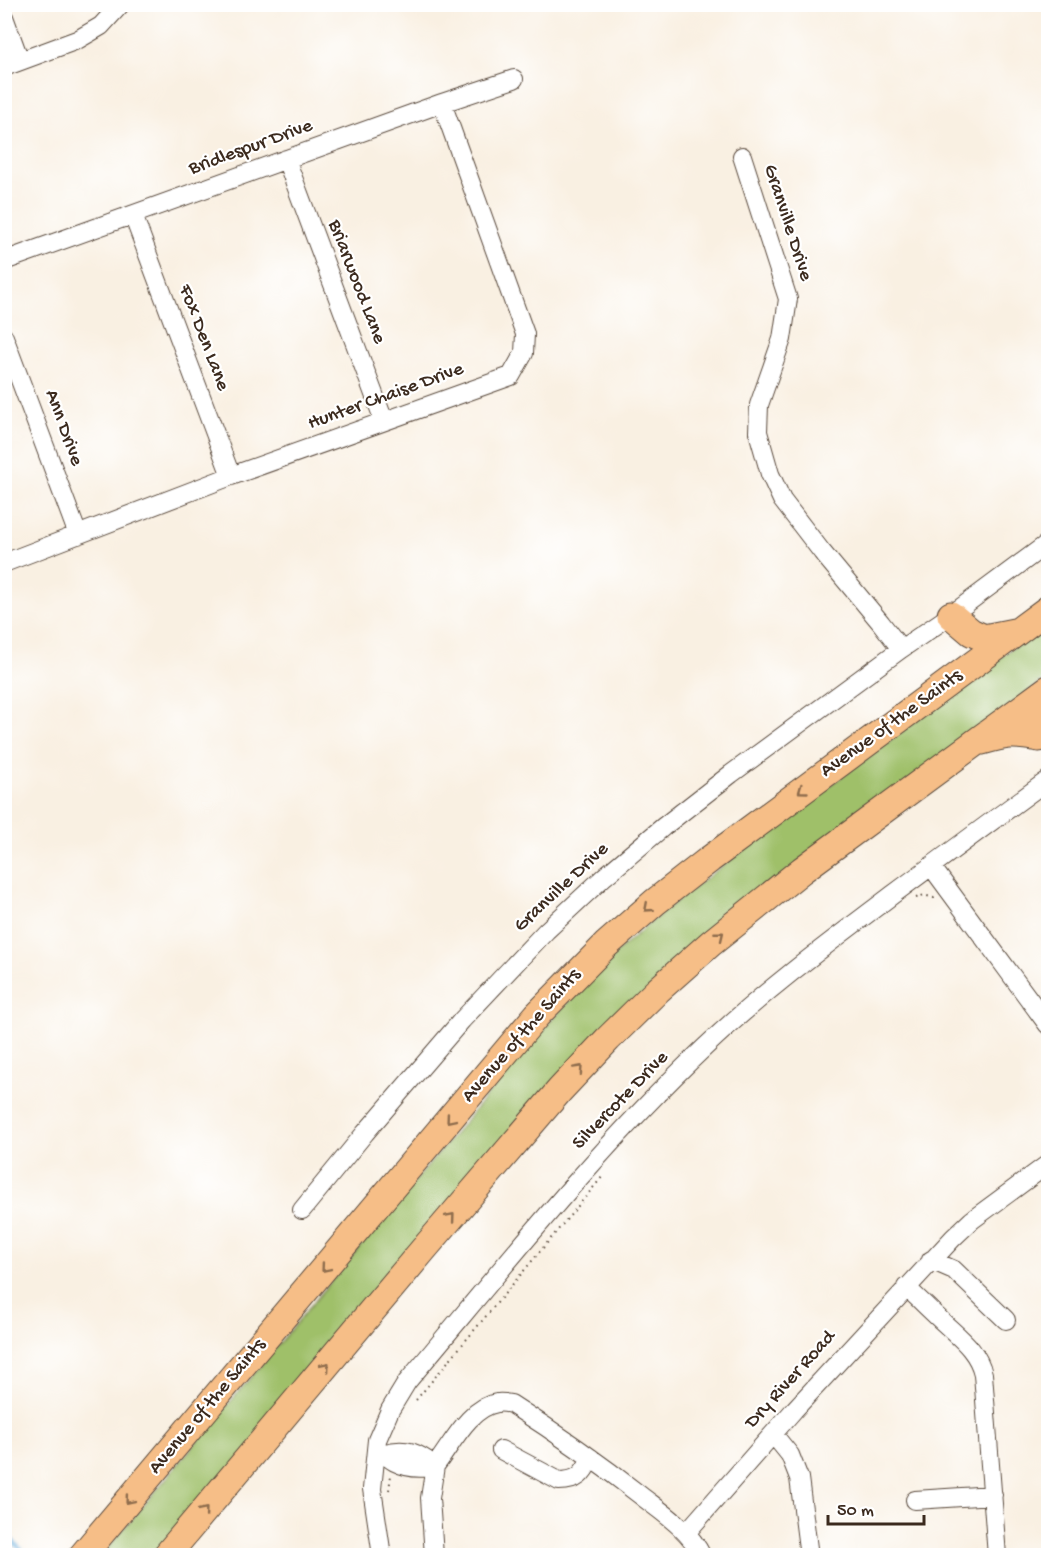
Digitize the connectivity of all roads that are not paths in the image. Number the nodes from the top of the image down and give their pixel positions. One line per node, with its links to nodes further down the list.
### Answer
1 (122, 4): 3 (street)
2 (4, 17): 3 (street)
3 (12, 64)
4 (513, 79): 5 (street, Bridlespur Drive)
5 (442, 103): 7 (street, Bridlespur Drive); 11 (street, Hunter Chaise Drive)
6 (742, 156): 19 (street, Granville Drive)
7 (286, 159): 8 (street, Bridlespur Drive); 11 (street, Briarwood Lane)
8 (133, 215): 9 (street, Bridlespur Drive); 12 (street, Fox Den Lane)
9 (4, 261)
10 (4, 337): 13 (street, Ann Drive)
11 (384, 421): 12 (street, Hunter Chaise Drive)
12 (231, 476): 13 (street, Hunter Chaise Drive)
13 (78, 535): 15 (street, Hunter Chaise Drive)
14 (1048, 543): 17 (street, Granville Drive)
15 (4, 562)
16 (1048, 609): 18 (highway, Avenue of the Saints)
17 (951, 615): 18 (highway); 19 (street, Granville Drive); 20 (highway)
18 (1020, 630): 20 (highway, Avenue of the Saints)
19 (901, 649): 29 (street, Granville Drive)
20 (943, 686): 41 (highway, Avenue of the Saints, one-way to 41)
21 (1048, 689): 23 (highway)
22 (1048, 696): 24 (highway)
23 (975, 742): 24 (highway); 42 (highway, one-way to 23)
24 (1044, 744)
25 (1048, 780): 26 (street, Silvercote Drive)
26 (931, 866): 27 (street); 35 (street, Silvercote Drive)
27 (1048, 1026)
28 (1048, 1164): 30 (street, Dry River Road)
29 (302, 1210)
30 (931, 1260): 31 (street, Dry River Road); 32 (street)
31 (906, 1287): 33 (street, Dry River Road); 38 (street)
32 (1006, 1320)
33 (772, 1434): 40 (street, Dry River Road); 46 (street)
34 (501, 1449): 36 (street)
35 (385, 1455): 37 (street); 43 (street, Silvercote Drive)
36 (591, 1458): 37 (street); 40 (street)
37 (435, 1466): 44 (street)
38 (993, 1496): 39 (street); 47 (street)
39 (915, 1500)
40 (686, 1533): 45 (street)
41 (82, 1556)
42 (166, 1556)
43 (382, 1556)
44 (434, 1556)
45 (702, 1556)
46 (809, 1556)
47 (998, 1556)

